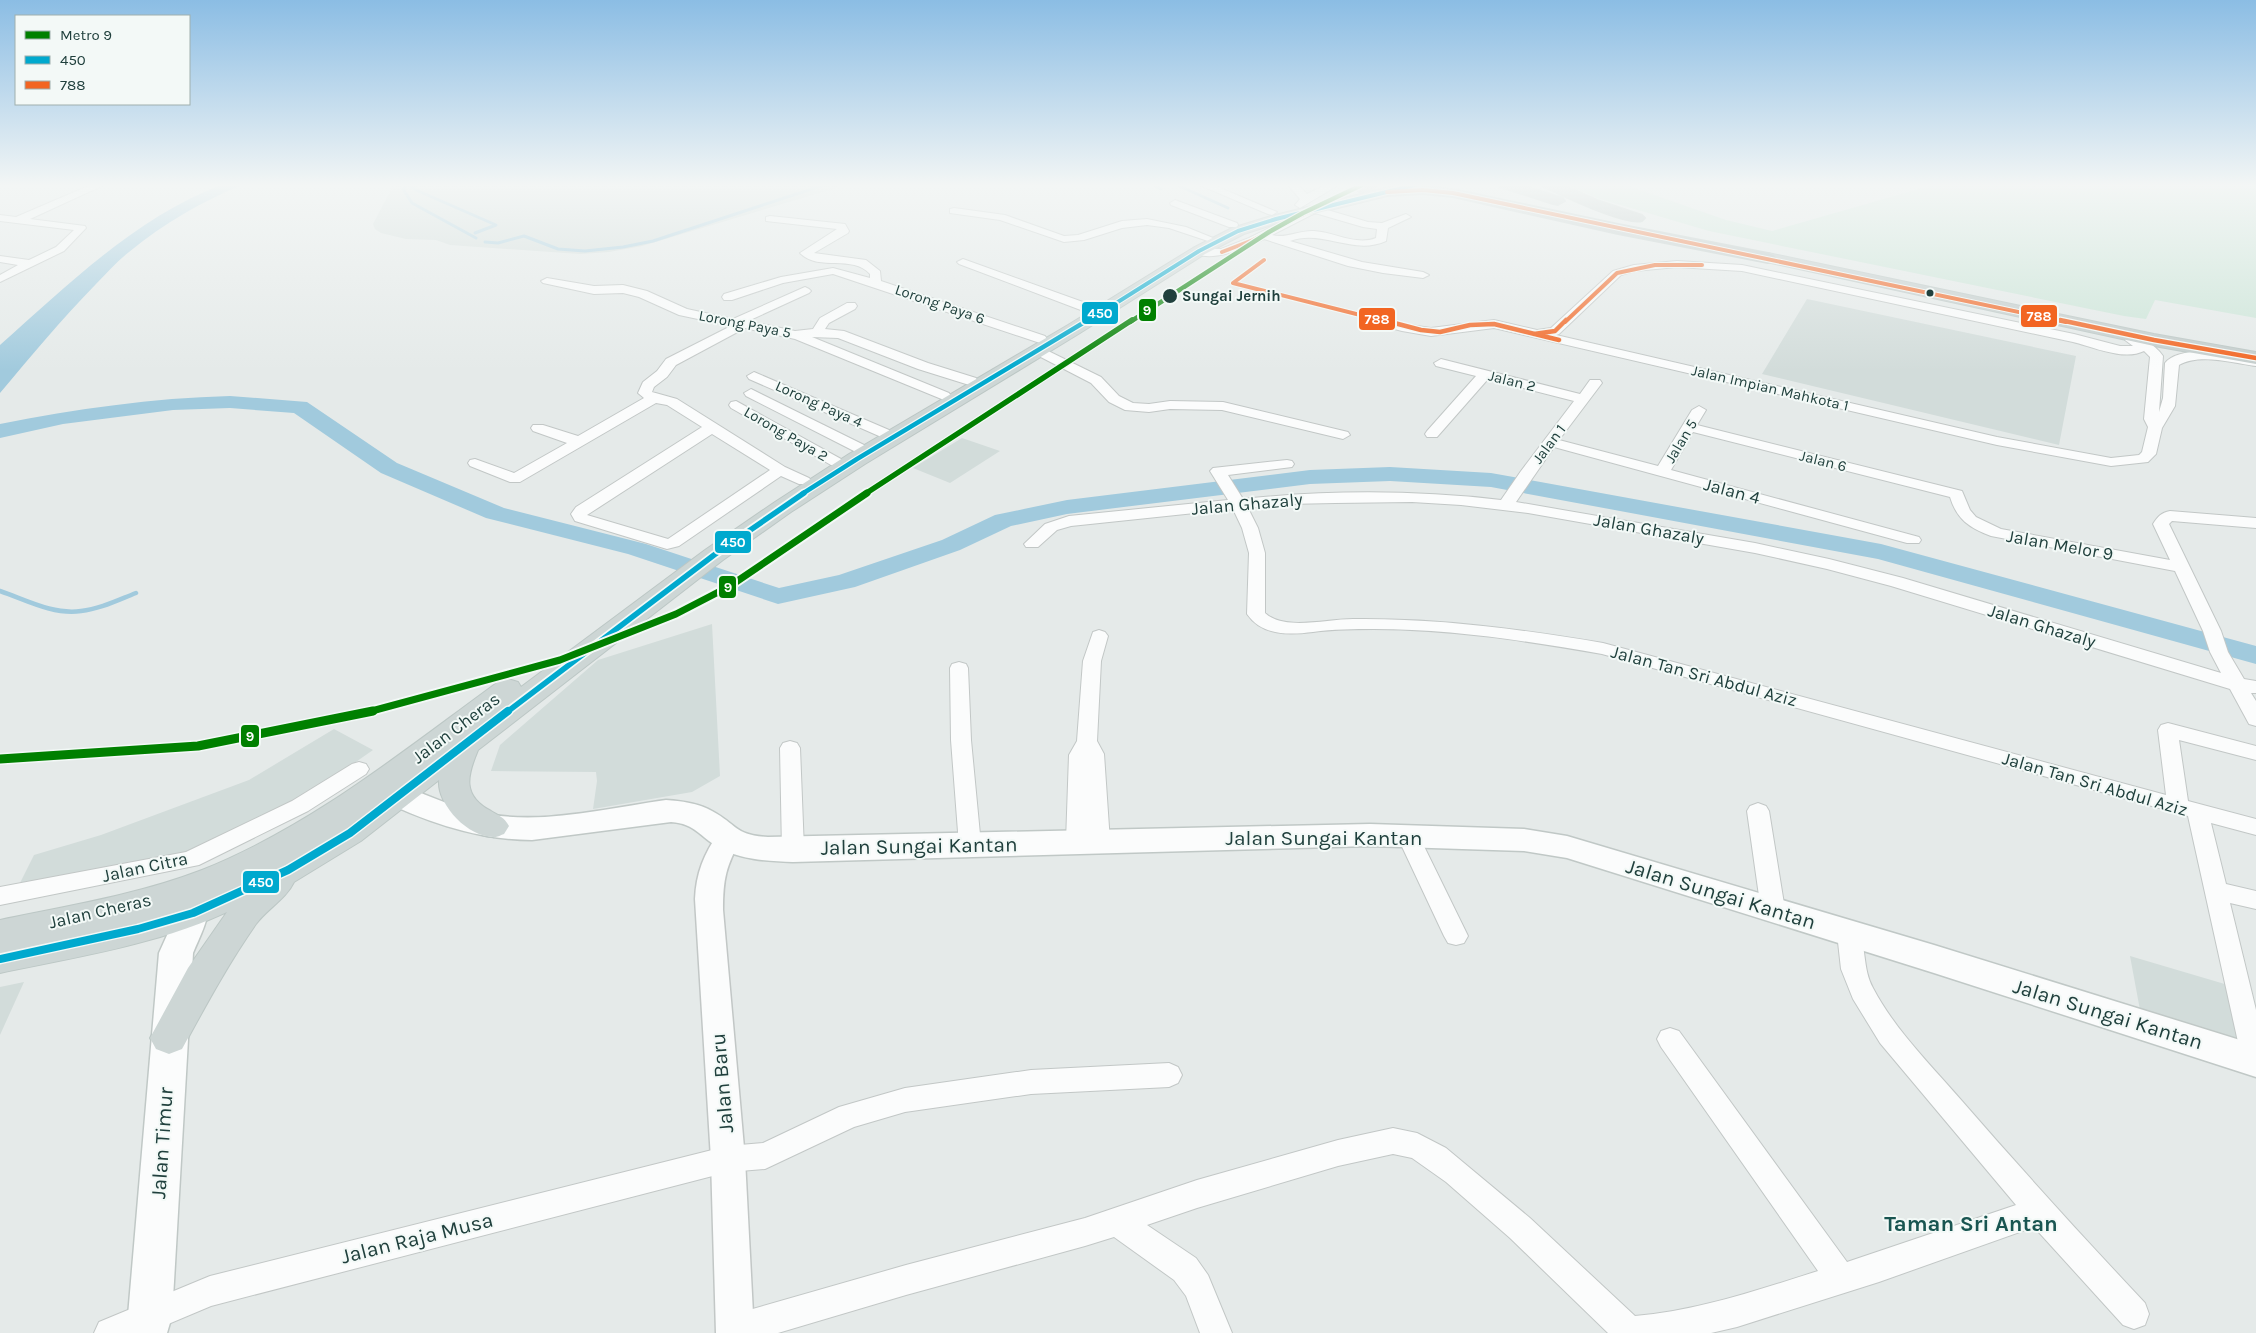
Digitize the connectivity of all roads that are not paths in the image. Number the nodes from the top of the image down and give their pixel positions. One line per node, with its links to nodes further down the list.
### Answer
1 (63, 246): 14 (street)
2 (817, 246): 19 (street)
3 (1201, 246): 23 (main road, Jalan Cheras)
4 (1201, 246): 32 (main road, Jalan Cheras)
5 (1206, 246): 6 (street)
6 (1236, 246)
7 (1291, 246): 16 (street)
8 (1703, 246): 11 (highway)
9 (1727, 246): 11 (highway)
10 (1738, 246): 11 (highway)
11 (1770, 255): 15 (highway)
12 (0, 259): 14 (street)
13 (963, 262): 23 (street)
14 (30, 264): 17 (street)
15 (1841, 270): 25 (highway); 34 (highway)
16 (1423, 275)
17 (0, 279)
18 (547, 281): 26 (street, Lorong Paya 5)
19 (875, 282): 21 (street, Lorong Paya 6); 32 (street, Lorong Paya 6)
20 (805, 291): 26 (street)
21 (728, 297)
22 (851, 306): 27 (street)
23 (1090, 309): 32 (main road, Jalan Cheras)
24 (1364, 317): 29 (street, Jalan Impian Mahkota 1)
25 (2072, 322): 30 (street); 36 (highway)
26 (740, 323): 28 (street, Lorong Paya 5); 46 (street)
27 (820, 332): 28 (street, Lorong Paya 5); 31 (street, Lorong Paya 5)
28 (796, 335): 35 (street)
29 (1557, 335): 33 (street); 51 (street, Jalan Impian Mahkota 1)
30 (2136, 342): 33 (street); 38 (street)
31 (867, 344): 35 (street); 42 (street, Lorong Paya 5)
32 (1040, 345): 42 (main road, Jalan Cheras); 56 (street, Lorong Paya 6); 72 (main road, Jalan Cheras)
33 (2104, 347): 38 (street)
34 (2256, 350)
35 (842, 354): 45 (street)
36 (2256, 360): 39 (street)
37 (1441, 363): 40 (street, Jalan 2)
38 (2157, 368): 39 (street); 51 (street)
39 (2172, 372): 51 (street)
40 (1485, 374): 47 (street, Jalan 2); 55 (street)
41 (754, 376): 54 (street, Lorong Paya 4)
42 (971, 381): 45 (main road, Jalan Cheras)
43 (1596, 382): 47 (street, Jalan 1)
44 (751, 393): 59 (street)
45 (944, 396): 54 (main road, Jalan Cheras)
46 (654, 398): 53 (street); 57 (street)
47 (1583, 399): 58 (street, Jalan 1)
48 (736, 405): 60 (street, Lorong Paya 2)
49 (1700, 410): 50 (street, Jalan 5)
50 (1689, 427): 64 (street, Jalan 5); 67 (street, Jalan 6)
51 (2155, 427)
52 (538, 428): 57 (street)
53 (710, 428): 63 (street); 63 (street)
54 (884, 432): 59 (main road, Jalan Cheras)
55 (1432, 434)
56 (1343, 435)
57 (580, 442): 61 (street)
58 (1550, 442): 64 (street, Jalan 4); 68 (street, Jalan 1)
59 (859, 448): 60 (main road, Jalan Cheras)
60 (836, 462): 65 (main road, Jalan Cheras)
61 (475, 463)
62 (1287, 464): 66 (street)
63 (780, 470): 65 (street)
64 (1662, 472): 70 (street, Jalan 4)
65 (804, 481): 72 (main road, Jalan Cheras)
66 (1231, 492): 68 (street, Jalan Ghazaly); 71 (street, Jalan Ghazaly); 84 (street, Jalan Tan Sri Abdul Aziz)
67 (1958, 494): 73 (street, Jalan Melor 9)
68 (1510, 500): 77 (street, Jalan Ghazaly)
69 (2256, 523): 73 (street)
70 (1913, 540)
71 (1032, 544)
72 (708, 552): 74 (main road, Jalan Cheras)
73 (2182, 567): 77 (street)
74 (675, 576): 80 (main road, Jalan Cheras); 83 (main road, Jalan Cheras)
75 (1099, 636): 79 (street)
76 (959, 668): 91 (street)
77 (2247, 686): 78 (street)
78 (2256, 719)
79 (1087, 741): 90 (street)
80 (465, 745): 83 (main road, Jalan Cheras); 86 (main road)
81 (790, 748): 92 (street)
82 (2256, 753): 84 (street)
83 (378, 784): 86 (main road, Jalan Sungai Kantan); 93 (main road, Jalan Cheras); 95 (street, Jalan Citra); 97 (main road, Jalan Cheras)
84 (2188, 810): 87 (street, Jalan Tan Sri Abdul Aziz); 94 (street)
85 (1758, 811): 98 (street)
86 (493, 826): 89 (main road, Jalan Sungai Kantan)
87 (2256, 828)
88 (1408, 836): 90 (main road, Jalan Sungai Kantan); 98 (main road, Jalan Sungai Kantan); 101 (street)
89 (728, 839): 92 (main road, Jalan Sungai Kantan); 107 (street, Jalan Baru)
90 (1088, 842): 91 (main road, Jalan Sungai Kantan)
91 (970, 845): 92 (main road, Jalan Sungai Kantan)
92 (794, 850)
93 (288, 870): 97 (main road, Jalan Cheras); 103 (main road)
94 (2216, 891): 96 (street); 105 (street)
95 (0, 896)
96 (2256, 900)
97 (180, 904): 100 (main road, Jalan Cheras); 102 (main road, Jalan Cheras); 103 (main road, Jalan Timur)
98 (1773, 910): 99 (main road, Jalan Sungai Kantan)
99 (1849, 933): 105 (main road, Jalan Sungai Kantan); 108 (street)
100 (0, 934)
101 (1456, 936)
102 (0, 959)
103 (169, 1038): 112 (main road, Jalan Timur)
104 (1670, 1039): 110 (street)
105 (2255, 1060)
106 (1169, 1075): 107 (street)
107 (728, 1159): 112 (street, Jalan Raja Musa); 113 (street, Jalan Baru)
108 (2039, 1212): 110 (street); 111 (street)
109 (1116, 1221): 110 (street); 113 (street); 115 (street)
110 (1841, 1279)
111 (2134, 1314)
112 (148, 1325): 114 (street, Jalan Raja Musa)
113 (735, 1331)
114 (110, 1333)
115 (1216, 1333)

